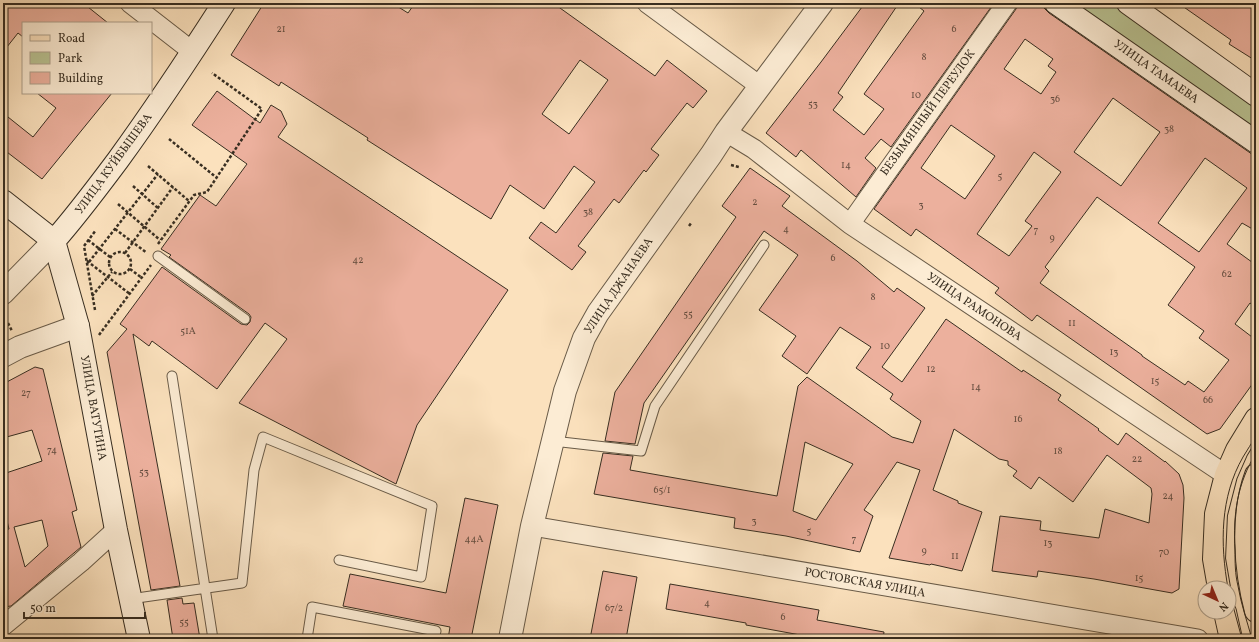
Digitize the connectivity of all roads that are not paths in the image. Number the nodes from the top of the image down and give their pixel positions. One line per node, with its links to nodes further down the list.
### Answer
1 (130, 3): 8 (street)
2 (224, 3): 8 (main road, УЛИЦА КУЙБЫШЕВА)
3 (647, 3): 9 (street)
4 (822, 3): 9 (main road, УЛИЦА ДЖАНАЕВА)
5 (1007, 3): 14 (street, БЕЗЫМЯННЫЙ ПЕРЕУЛОК)
6 (1056, 3): 12 (main road, УЛИЦА ТАМАЕВА)
7 (1128, 3): 10 (main road)
8 (192, 52): 15 (main road, УЛИЦА КУЙБЫШЕВА)
9 (760, 86): 11 (main road, УЛИЦА ДЖАНАЕВА)
10 (1256, 95)
11 (726, 132): 14 (street, УЛИЦА РАМОНОВА); 24 (main road, УЛИЦА ДЖАНАЕВА)
12 (1256, 142)
13 (3, 201): 15 (main road)
14 (850, 224): 25 (street, УЛИЦА РАМОНОВА)
15 (54, 242): 18 (main road, УЛИЦА КУЙБЫШЕВА); 20 (main road, УЛИЦА ВАТУТИНА)
16 (764, 245): 24 (lane)
17 (156, 258): 19 (lane)
18 (3, 293)
19 (245, 319)
20 (90, 323): 21 (main road); 28 (main road, УЛИЦА ВАТУТИНА)
21 (3, 356)
22 (172, 376): 31 (lane)
23 (1256, 419): 25 (main road)
24 (553, 441): 27 (main road, УЛИЦА ДЖАНАЕВА)
25 (1226, 475): 30 (main road)
26 (1256, 475): 33 (main road)
27 (532, 526): 40 (main road, УЛИЦА ДЖАНАЕВА); 41 (street, РОСТОВСКАЯ УЛИЦА)
28 (116, 530): 32 (main road, УЛИЦА ВАТУТИНА); 35 (street)
29 (340, 560): 31 (lane)
30 (1218, 580)
31 (205, 588): 32 (lane); 37 (lane)
32 (130, 599): 36 (main road, УЛИЦА ВАТУТИНА)
33 (1256, 611)
34 (1227, 620): 42 (main road)
35 (3, 626)
36 (139, 639)
37 (213, 639)
38 (307, 639): 39 (lane)
39 (434, 639)
40 (510, 639)
41 (1198, 639)
42 (1231, 639)

